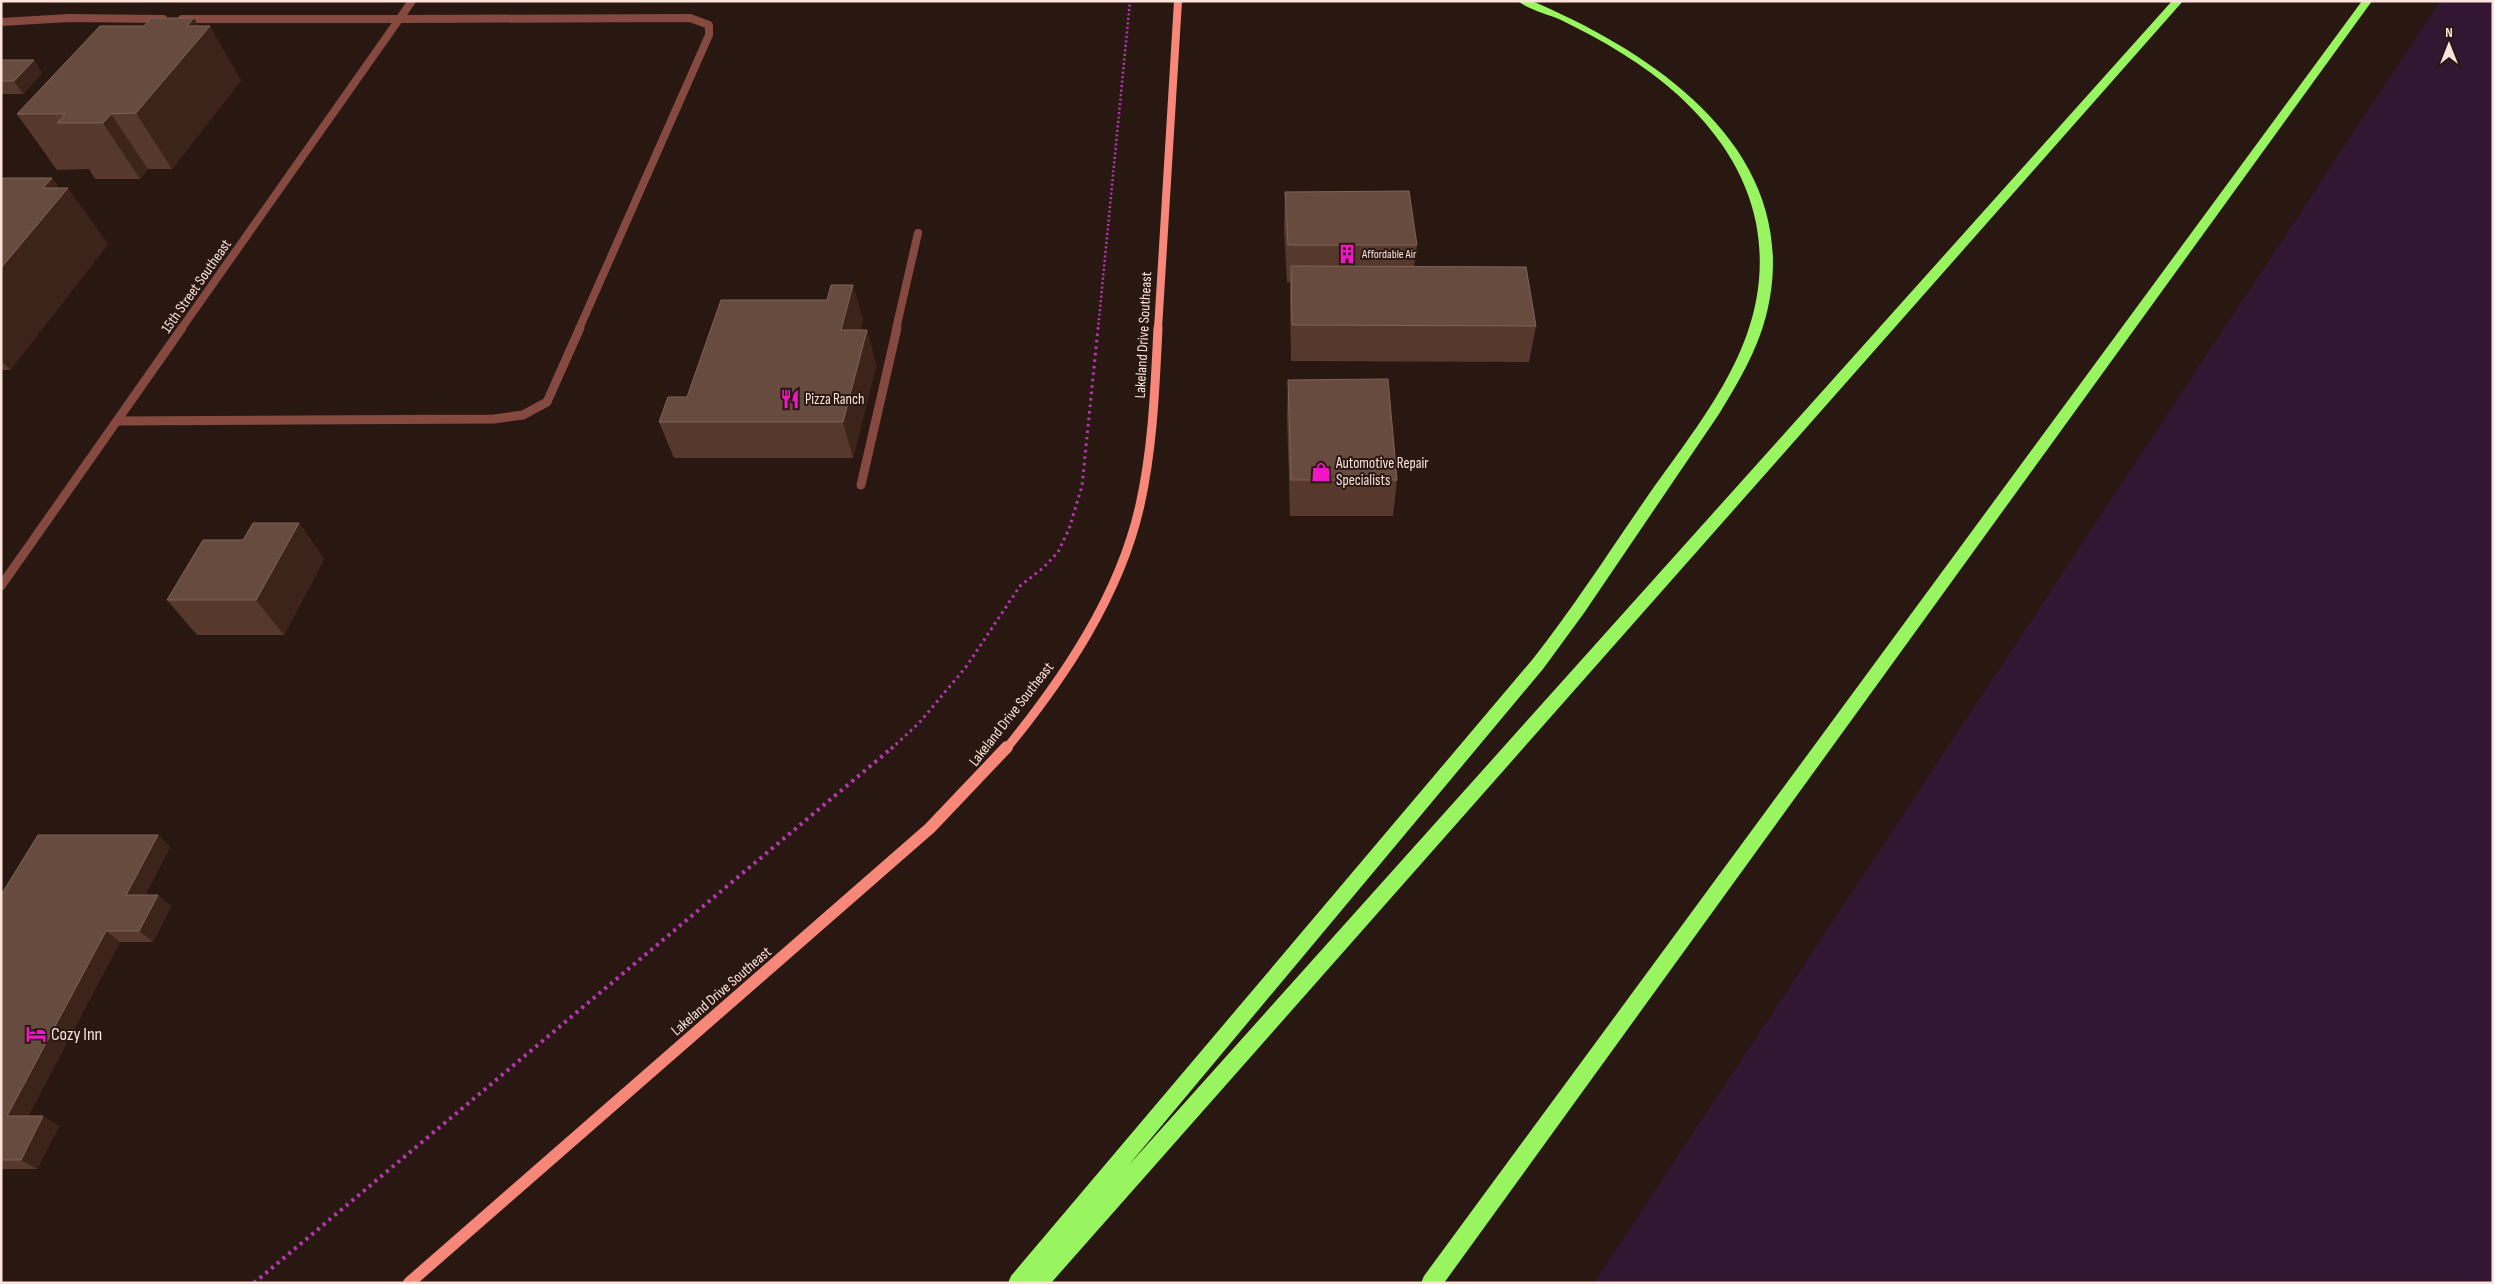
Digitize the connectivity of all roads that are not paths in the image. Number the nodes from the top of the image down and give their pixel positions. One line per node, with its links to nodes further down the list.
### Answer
1 (412, 1): 6 (street, 15th Street Southeast)
2 (1178, 1): 12 (main road, Lakeland Drive Southeast)
3 (1522, 1): 13 (highway)
4 (2178, 1): 14 (highway)
5 (2367, 1): 15 (highway)
6 (400, 19): 7 (street); 9 (street, 15th Street Southeast); 9 (street)
7 (1, 22)
8 (918, 234): 10 (street)
9 (118, 421): 11 (street, 15th Street Southeast)
10 (861, 484)
11 (1, 586)
12 (408, 1283)
13 (1018, 1283)
14 (1037, 1283)
15 (1431, 1283)

